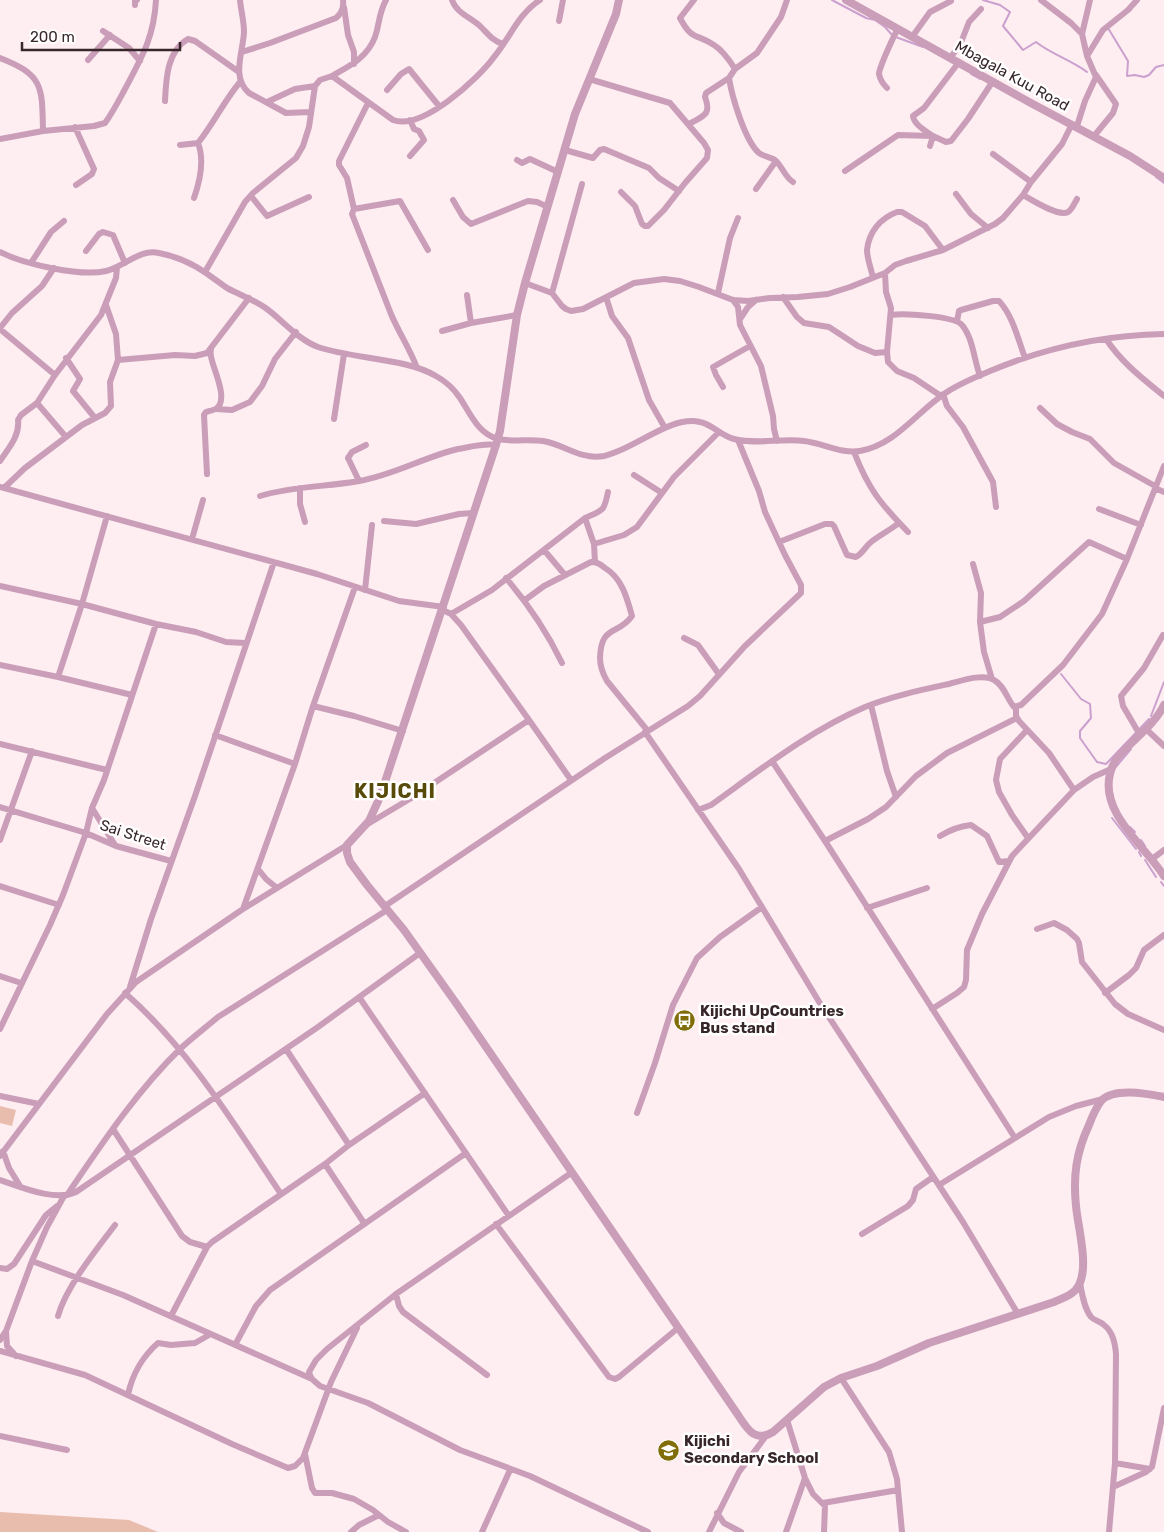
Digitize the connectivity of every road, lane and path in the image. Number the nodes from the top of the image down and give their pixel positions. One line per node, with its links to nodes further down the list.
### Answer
1 (156, 0): 29 (street)
2 (240, 0): 24 (street)
3 (386, 0): 31 (street)
4 (452, 0): 23 (street)
5 (540, 0): 23 (street)
6 (564, 0): 17 (street)
7 (619, 0): 37 (street)
8 (694, 0): 32 (street)
9 (787, 0): 32 (street)
10 (846, 0): 18 (street, Mbagala Kuu Road)
11 (1041, 0): 20 (street)
12 (1090, 0): 20 (street)
13 (1137, 0): 25 (street)
14 (950, 1): 22 (street)
15 (343, 3): 24 (street); 31 (street)
16 (981, 9): 27 (street)
17 (559, 21)
18 (898, 29): 22 (street, Mbagala Kuu Road); 41 (street)
19 (103, 31): 21 (street)
20 (1082, 34): 25 (street)
21 (110, 35): 28 (street); 29 (street)
22 (912, 37): 27 (street, Mbagala Kuu Road)
23 (503, 44): 46 (street)
24 (242, 52): 33 (street)
25 (1087, 56): 34 (street)
26 (0, 58): 52 (street)
27 (950, 58): 30 (street, Mbagala Kuu Road)
28 (88, 60)
29 (140, 61): 51 (street)
30 (959, 62): 38 (street, Mbagala Kuu Road); 53 (street)
31 (354, 64): 35 (street)
32 (735, 69): 36 (street)
33 (239, 72): 39 (street); 43 (street)
34 (1096, 75): 50 (street); 54 (street)
35 (332, 76): 40 (street); 45 (street)
36 (729, 78): 49 (street); 63 (street)
37 (589, 79): 49 (street); 59 (street)
38 (994, 81): 50 (street, Mbagala Kuu Road); 53 (street)
39 (240, 82): 44 (street); 56 (street)
40 (315, 86): 44 (street); 47 (street)
41 (887, 88)
42 (387, 90): 46 (street)
43 (165, 101)
44 (267, 102): 47 (street)
45 (368, 103): 48 (street); 82 (street)
46 (439, 106): 48 (street)
47 (310, 112): 76 (street)
48 (410, 120): 61 (street)
49 (689, 124): 72 (street)
50 (1074, 125): 54 (street, Mbagala Kuu Road); 68 (street)
51 (75, 127): 52 (street); 70 (street)
52 (43, 131): 55 (street)
53 (933, 136): 58 (street); 64 (street)
54 (1094, 136): 66 (street, Mbagala Kuu Road)
55 (0, 139)
56 (198, 143): 57 (street); 78 (street)
57 (180, 145)
58 (930, 146)
59 (565, 150): 65 (street); 72 (street)
60 (993, 154): 68 (street)
61 (410, 156)
62 (517, 160): 65 (street)
63 (776, 161): 67 (street); 71 (street)
64 (845, 171)
65 (558, 172): 81 (street)
66 (1164, 178)
67 (793, 182)
68 (1031, 182): 75 (street)
69 (582, 184): 98 (street)
70 (76, 185)
71 (756, 189)
72 (679, 191): 73 (street)
73 (621, 192)
74 (956, 194): 85 (street)
75 (1023, 195): 79 (street); 85 (street)
76 (251, 196): 77 (street); 94 (street)
77 (310, 197)
78 (194, 198)
79 (1077, 199)
80 (452, 200): 81 (street)
81 (548, 207): 97 (street)
82 (354, 209): 86 (street); 124 (street)
83 (738, 218): 99 (street)
84 (64, 221): 90 (street)
85 (988, 228): 87 (street)
86 (428, 250)
87 (942, 250): 95 (street); 96 (street)
88 (86, 251): 91 (street)
89 (0, 252): 90 (street)
90 (31, 263): 93 (street)
91 (125, 263): 92 (street); 94 (street)
92 (117, 267): 93 (street); 106 (street)
93 (54, 268): 112 (street)
94 (205, 272): 102 (street)
95 (885, 273): 96 (street); 108 (street)
96 (873, 277): 101 (street)
97 (526, 283): 98 (street); 107 (street)
98 (552, 293): 103 (street)
99 (718, 293): 103 (street); 105 (street)
100 (467, 294): 111 (street)
101 (783, 297): 104 (street); 119 (street)
102 (248, 298): 114 (street); 117 (street)
103 (606, 298): 135 (street)
104 (757, 299): 105 (street); 109 (street)
105 (733, 300): 109 (street)
106 (106, 305): 121 (street); 123 (street)
107 (518, 315): 111 (street); 140 (street)
108 (891, 315): 110 (street); 119 (street)
109 (740, 320): 118 (street)
110 (958, 321): 122 (street); 126 (street)
111 (471, 323): 113 (street)
112 (0, 328): 125 (street)
113 (442, 331)
114 (296, 332): 120 (street); 132 (street)
115 (1164, 334): 116 (street)
116 (1106, 339): 122 (street); 129 (street)
117 (211, 346): 123 (street); 132 (street)
118 (750, 346): 127 (street); 139 (street)
119 (886, 352): 128 (street)
120 (344, 354): 124 (street); 134 (street)
121 (66, 358): 125 (street); 133 (street)
122 (1025, 358): 126 (street)
123 (118, 360): 133 (street)
124 (416, 368): 140 (street)
125 (54, 375): 130 (street)
126 (980, 376): 128 (street)
127 (723, 387)
128 (942, 395): 142 (street); 156 (street)
129 (1164, 396)
130 (38, 403): 137 (street); 143 (street)
131 (1040, 408): 149 (street)
132 (216, 409): 145 (street)
133 (95, 418): 137 (street)
134 (334, 419)
135 (665, 428): 136 (street); 140 (street)
136 (718, 433): 138 (street); 153 (street)
137 (66, 437): 148 (street)
138 (738, 440): 139 (street); 168 (street)
139 (777, 441): 142 (street)
140 (497, 442): 147 (street); 158 (street)
141 (366, 445): 147 (street)
142 (854, 452): 163 (street)
143 (0, 461)
144 (1164, 466): 149 (street)
145 (207, 474)
146 (634, 475): 153 (street)
147 (359, 481): 150 (street)
148 (2, 487): 159 (street)
149 (1155, 487): 152 (street); 165 (street)
150 (300, 488): 154 (street); 162 (street)
151 (608, 492): 160 (street)
152 (1164, 492)
153 (662, 493): 169 (street)
154 (260, 496)
155 (203, 500): 167 (street)
156 (996, 507)
157 (1099, 509): 165 (street)
158 (473, 513): 161 (street); 182 (street)
159 (107, 516): 167 (street); 181 (street)
160 (585, 518): 169 (street); 170 (street)
161 (384, 521)
162 (305, 522)
163 (899, 523): 166 (street); 168 (street)
164 (372, 525): 179 (street)
165 (1141, 525): 171 (street)
166 (908, 532)
167 (192, 540): 172 (street)
168 (779, 542): 191 (street)
169 (594, 544): 173 (street)
170 (544, 550): 175 (street); 176 (street)
171 (1127, 559): 184 (street); 198 (street)
172 (274, 562): 178 (street); 188 (street)
173 (595, 562): 175 (street); 203 (street)
174 (973, 564): 184 (street)
175 (565, 575): 180 (street)
176 (506, 578): 180 (street); 183 (street)
177 (0, 586): 181 (street)
178 (355, 587): 179 (street); 197 (street)
179 (365, 590): 182 (street)
180 (525, 600): 189 (street)
181 (82, 604): 185 (street); 192 (street)
182 (443, 609): 183 (street); 202 (street)
183 (451, 614): 200 (street)
184 (980, 622): 193 (street)
185 (156, 624): 188 (street); 194 (street)
186 (1163, 635): 204 (street)
187 (684, 638): 191 (street)
188 (245, 643): 205 (street)
189 (562, 663)
190 (0, 666): 192 (street)
191 (718, 673): 203 (street)
192 (58, 677): 194 (street)
193 (992, 679): 195 (street); 198 (street)
194 (132, 695): 212 (street)
195 (872, 705): 209 (street); 215 (street)
196 (1164, 705): 204 (street)
197 (313, 706): 202 (street); 210 (street)
198 (1016, 708): 199 (street)
199 (1017, 718): 201 (street); 215 (street)
200 (529, 720): 213 (street); 222 (street)
201 (1027, 730): 214 (street); 225 (street)
202 (403, 731): 222 (street)
203 (646, 731): 213 (street); 219 (street)
204 (1143, 732): 207 (street); 211 (street)
205 (215, 735): 210 (street); 232 (street)
206 (0, 744): 208 (street)
207 (1164, 746)
208 (32, 752): 212 (street); 220 (street)
209 (772, 761): 216 (street); 227 (street)
210 (295, 764): 234 (street)
211 (1111, 769): 214 (street); 231 (street)
212 (107, 770): 218 (street)
213 (571, 780): 241 (street)
214 (1074, 790): 225 (street)
215 (896, 797): 227 (street)
216 (711, 805): 219 (street); 221 (street)
217 (0, 807): 220 (street, Sai Street)
218 (92, 808): 223 (street); 229 (street)
219 (698, 810): 221 (street)
220 (11, 811): 223 (street, Sai Street); 226 (street)
221 (702, 816): 240 (street)
222 (365, 826): 228 (street)
223 (86, 832): 229 (street, Sai Street); 239 (street)
224 (940, 836): 233 (street)
225 (1028, 838): 233 (street)
226 (0, 840)
227 (825, 841): 242 (street)
228 (348, 845): 237 (street); 241 (street)
229 (116, 846): 232 (street, Sai Street)
230 (1164, 850): 231 (street)
231 (1152, 859): 235 (street)
232 (171, 861): 249 (street)
233 (1009, 861): 252 (street)
234 (258, 869): 237 (street); 243 (street)
235 (1164, 876)
236 (0, 886): 239 (street)
237 (277, 888): 243 (street)
238 (926, 888): 242 (street)
239 (58, 904): 248 (street)
240 (762, 907): 263 (street); 272 (street)
241 (386, 908): 246 (street); 256 (street)
242 (867, 908): 252 (street)
243 (243, 910): 249 (street)
244 (1037, 929): 250 (street)
245 (1164, 935): 250 (street)
246 (420, 953): 251 (street); 271 (street)
247 (0, 976): 248 (street)
248 (21, 983): 253 (street)
249 (127, 991): 256 (street); 262 (street)
250 (1105, 992): 254 (street)
251 (359, 997): 255 (street); 257 (street)
252 (932, 1009): 265 (street)
253 (0, 1029)
254 (1164, 1030)
255 (286, 1049): 260 (street); 266 (street)
256 (179, 1050): 260 (street); 264 (street)
257 (425, 1093): 266 (street); 268 (street)
258 (0, 1096): 262 (street)
259 (1164, 1097): 261 (street)
260 (216, 1098): 269 (street); 276 (street)
261 (1104, 1099): 265 (street); 288 (street)
262 (39, 1104): 267 (street)
263 (637, 1113)
264 (113, 1129): 269 (street); 277 (street)
265 (1015, 1138): 274 (street)
266 (349, 1145): 270 (street)
267 (2, 1153): 275 (street)
268 (466, 1153): 279 (street); 280 (street)
269 (130, 1156): 277 (street); 284 (street)
270 (325, 1164): 276 (street); 280 (street)
271 (572, 1173): 279 (street); 294 (street)
272 (934, 1177): 274 (street); 283 (street)
273 (0, 1180): 275 (street)
274 (939, 1185): 290 (street)
275 (20, 1186): 277 (street)
276 (281, 1194): 284 (street)
277 (66, 1195): 278 (street)
278 (59, 1205): 285 (street); 286 (street)
279 (509, 1216): 281 (street)
280 (364, 1223): 298 (street)
281 (496, 1224): 289 (street); 294 (street)
282 (115, 1225): 287 (street)
283 (862, 1234)
284 (207, 1247): 292 (street)
285 (32, 1261): 287 (street); 295 (street)
286 (0, 1268)
287 (77, 1278): 291 (street); 292 (street)
288 (1080, 1283): 290 (street); 312 (street)
289 (396, 1294): 293 (street); 301 (street)
290 (1018, 1314): 302 (street)
291 (58, 1316)
292 (171, 1316): 296 (street)
293 (359, 1324): 303 (street); 304 (street)
294 (678, 1328): 309 (street)
295 (6, 1331): 297 (street); 300 (street)
296 (209, 1335): 298 (street); 305 (street)
297 (0, 1340)
298 (235, 1345): 303 (street)
299 (0, 1351): 300 (street)
300 (16, 1357): 305 (street)
301 (487, 1375)
302 (841, 1378): 307 (street); 317 (street)
303 (312, 1379): 304 (street)
304 (328, 1389): 311 (street); 314 (street)
305 (128, 1395): 311 (street)
306 (1164, 1408): 313 (street)
307 (787, 1420): 309 (street); 315 (street)
308 (0, 1436): 310 (street)
309 (766, 1436): 319 (street)
310 (67, 1450)
311 (305, 1454): 320 (street)
312 (1115, 1463): 313 (street); 316 (street)
313 (1150, 1469): 316 (street)
314 (510, 1470): 323 (street); 324 (street)
315 (805, 1478): 318 (street); 327 (street)
316 (1112, 1487): 330 (street)
317 (898, 1490): 318 (street); 329 (street)
318 (823, 1503): 328 (street)
319 (717, 1513): 325 (street); 326 (street)
320 (379, 1515): 321 (street); 322 (street)
321 (351, 1532)
322 (406, 1532)
323 (482, 1532)
324 (648, 1532)
325 (709, 1532)
326 (741, 1532)
327 (786, 1532)
328 (824, 1532)
329 (902, 1532)
330 (1109, 1532)

